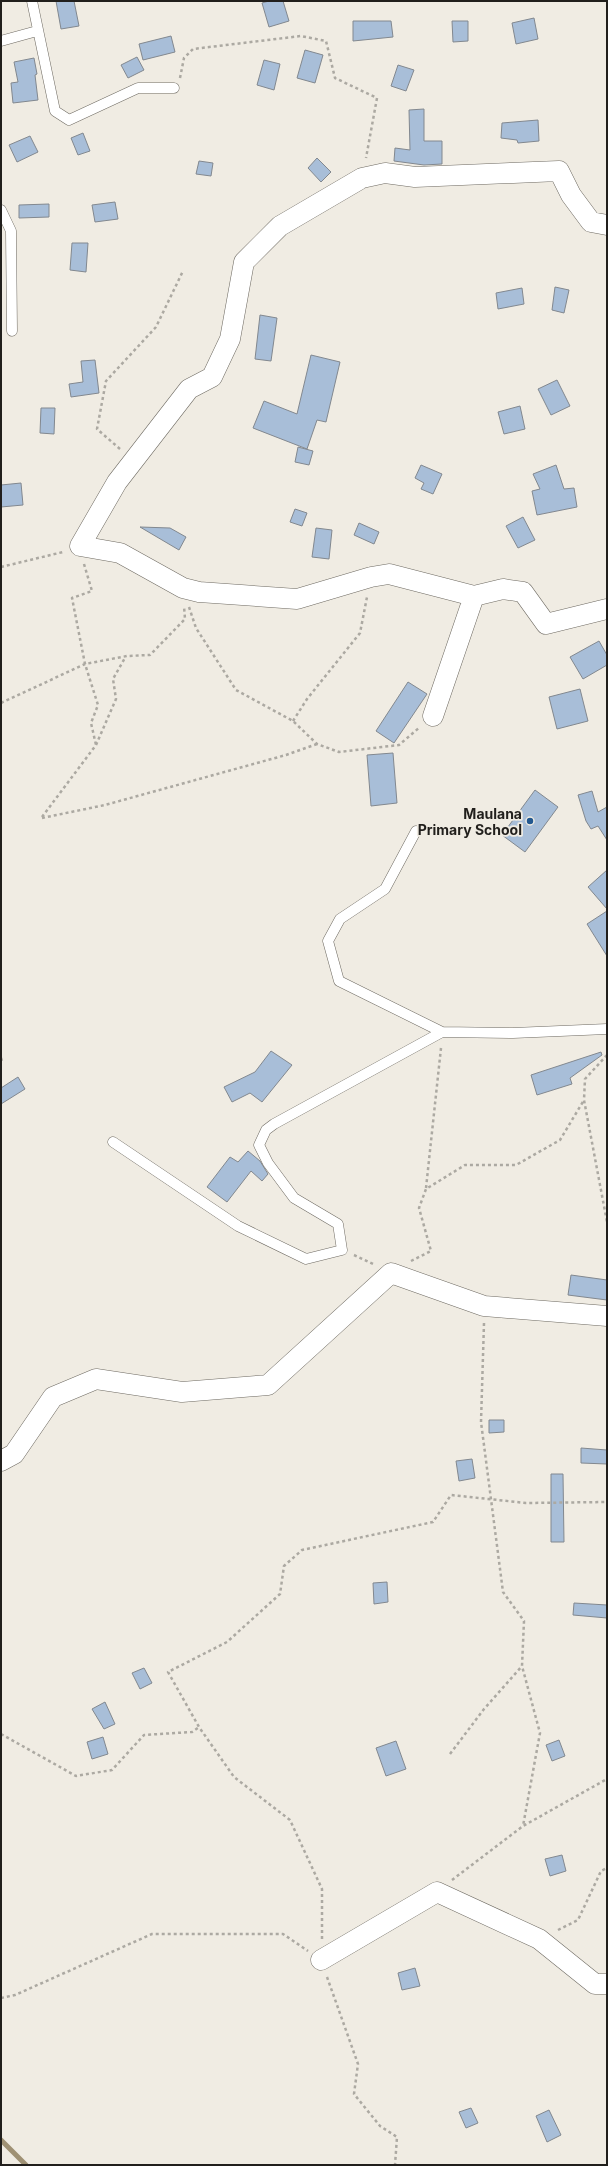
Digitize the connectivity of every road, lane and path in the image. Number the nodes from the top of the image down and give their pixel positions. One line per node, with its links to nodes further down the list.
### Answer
1 (32, 1): 2 (lane)
2 (37, 31): 3 (lane); 4 (lane)
3 (1, 41)
4 (174, 88): 5 (path)
5 (362, 178): 7 (street); 10 (street)
6 (1, 210): 9 (lane)
7 (607, 225)
8 (183, 271): 10 (path)
9 (12, 331)
10 (134, 461): 11 (street)
11 (80, 546): 12 (path); 14 (street); 18 (path)
12 (1, 567)
13 (371, 577): 14 (street); 15 (street); 21 (path)
14 (183, 588): 17 (path); 21 (path)
15 (474, 596): 16 (street); 20 (street)
16 (607, 609)
17 (126, 656): 18 (path); 23 (path)
18 (85, 664): 19 (path); 23 (path)
19 (1, 703)
20 (433, 716): 22 (path)
21 (293, 721): 22 (path)
22 (317, 744): 23 (path)
23 (96, 745)
24 (416, 831): 26 (lane)
25 (607, 1029): 26 (lane)
26 (442, 1032): 32 (path); 34 (lane)
27 (607, 1055): 30 (path)
28 (1, 1058): 29 (path)
29 (2, 1061)
30 (584, 1100): 32 (path); 33 (path)
31 (113, 1142): 34 (lane)
32 (426, 1189): 35 (path)
33 (607, 1222)
34 (342, 1250): 35 (path)
35 (391, 1273): 36 (street); 38 (street)
36 (484, 1306): 37 (street); 39 (path)
37 (607, 1316)
38 (1, 1461)
39 (491, 1498): 40 (path); 41 (path); 42 (path)
40 (607, 1502)
41 (522, 1666): 44 (path); 46 (path)
42 (199, 1727): 43 (path); 50 (path)
43 (1, 1734)
44 (450, 1754)
45 (607, 1779): 46 (path)
46 (523, 1826): 48 (path)
47 (607, 1868): 49 (path)
48 (437, 1892): 49 (street); 50 (street)
49 (539, 1939): 51 (street)
50 (321, 1960): 52 (path); 53 (path)
51 (607, 1984)
52 (1, 1998)
53 (395, 2165)

